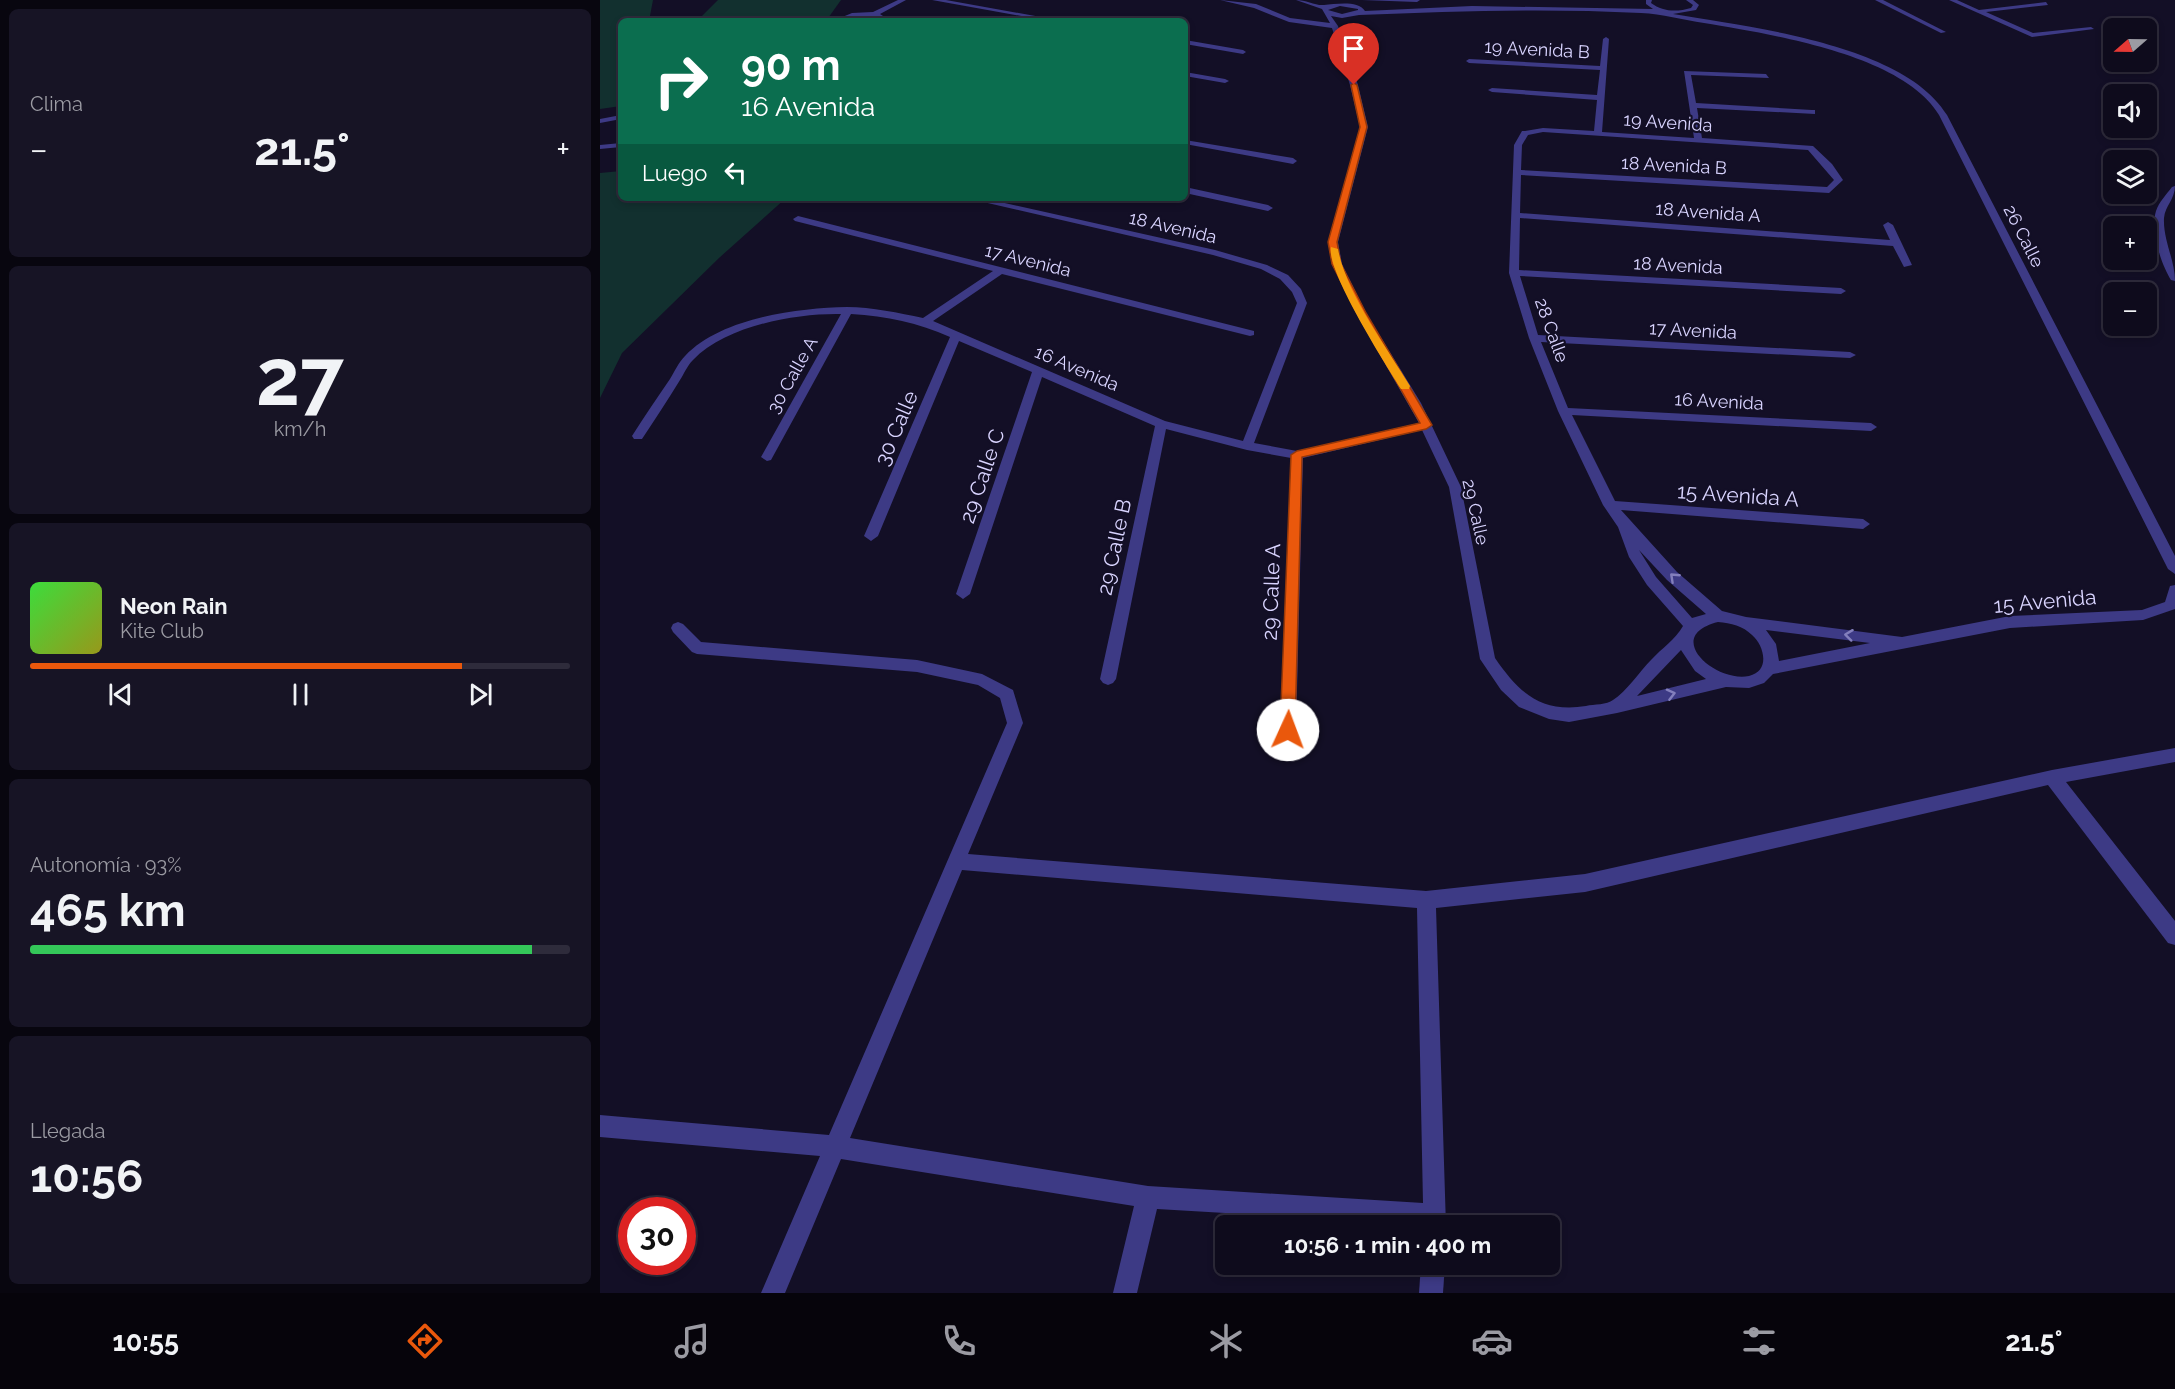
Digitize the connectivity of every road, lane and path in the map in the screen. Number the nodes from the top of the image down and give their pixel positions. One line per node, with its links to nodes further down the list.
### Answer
1 (903, 0): 27 (street)
2 (935, 0): 28 (street)
3 (1223, 0): 30 (street)
4 (1299, 0): 20 (street)
5 (1325, 0): 16 (street)
6 (1365, 0): 7 (street)
7 (1402, 0): 8 (street)
8 (1417, 0)
9 (1649, 0): 13 (street); 21 (street)
10 (1878, 0): 34 (street)
11 (1952, 0): 24 (street)
12 (878, 1): 27 (street)
13 (1640, 2)
14 (1632, 3): 18 (street)
15 (1696, 3): 23 (street); 33 (street, 26 Calle)
16 (1340, 4): 18 (street); 20 (street)
17 (2046, 4): 24 (street)
18 (1356, 5): 25 (street)
19 (854, 9): 26 (street)
20 (1325, 10): 25 (street); 30 (street); 31 (street, 29 Calle)
21 (1662, 10): 22 (street); 23 (street)
22 (1644, 11): 25 (street); 29 (street, 26 Calle)
23 (1670, 12): 29 (street, 26 Calle)
24 (1978, 12): 32 (street)
25 (1355, 14): 31 (street)
26 (844, 17): 27 (street)
27 (878, 18)
28 (1042, 18)
29 (1690, 20): 33 (street, 26 Calle)
30 (1295, 21): 31 (street)
31 (1335, 26): 82 (street, 29 Calle)
32 (2091, 29)
33 (1746, 30): 92 (street, 26 Calle)
34 (1943, 32)
35 (1606, 39): 39 (street)
36 (1188, 43): 37 (street)
37 (1243, 52)
38 (1469, 61): 39 (street, 19 Avenida B)
39 (1603, 68): 44 (street)
40 (1188, 75): 42 (street)
41 (1766, 76): 45 (street)
42 (1225, 81)
43 (1492, 90): 44 (street)
44 (1601, 98): 51 (street)
45 (1692, 105): 46 (street); 53 (street)
46 (1812, 112)
47 (618, 118): 48 (street)
48 (600, 121)
49 (618, 126): 50 (street)
50 (600, 129)
51 (1598, 132): 52 (street, 19 Avenida); 53 (street, 19 Avenida)
52 (1525, 133): 58 (street, 28 Calle)
53 (1698, 139): 60 (street, 19 Avenida)
54 (1188, 143): 57 (street)
55 (618, 145): 56 (street)
56 (600, 147)
57 (1293, 162)
58 (1517, 172): 60 (street, 18 Avenida B); 64 (street, 28 Calle)
59 (2175, 189): 71 (street)
60 (1829, 190)
61 (1188, 191): 63 (street)
62 (986, 201): 85 (street, 18 Avenida)
63 (1268, 208)
64 (1516, 215): 67 (street, 18 Avenida A); 70 (street, 28 Calle)
65 (798, 219): 69 (street, 17 Avenida)
66 (1888, 225): 67 (street)
67 (1897, 243): 68 (street)
68 (1907, 265)
69 (1001, 270): 74 (street); 75 (street, 17 Avenida)
70 (1514, 273): 72 (street, 18 Avenida); 77 (street, 28 Calle)
71 (2175, 278)
72 (1841, 291)
73 (848, 310): 74 (street, 16 Avenida); 84 (street, 16 Avenida); 87 (street, 30 Calle A)
74 (925, 322): 76 (street, 16 Avenida)
75 (1250, 333)
76 (956, 336): 79 (street, 16 Avenida); 91 (street, 30 Calle)
77 (1534, 338): 78 (street, 17 Avenida); 80 (street, 28 Calle)
78 (1850, 355)
79 (1038, 371): 81 (street, 16 Avenida); 94 (street, 29 Calle C)
80 (1564, 411): 83 (street, 16 Avenida); 88 (street, 28 Calle)
81 (1161, 424): 85 (street, 16 Avenida); 101 (street, 29 Calle B)
82 (1426, 425): 86 (street, 16 Avenida); 103 (street, 29 Calle)
83 (1871, 427)
84 (638, 436)
85 (1247, 446): 86 (street, 16 Avenida)
86 (1297, 455): 104 (street, 29 Calle A)
87 (767, 457)
88 (1610, 505): 89 (street, 15 Avenida A); 90 (street, 28 Calle)
89 (1863, 524)
90 (1624, 525): 95 (street, 28 Calle, one-way to 90); 98 (street, 28 Calle)
91 (871, 536)
92 (2175, 569)
93 (2175, 590): 99 (street, 15 Avenida)
94 (963, 594)
95 (1718, 616): 96 (street); 98 (street)
96 (1745, 622): 99 (street, 15 Avenida, one-way to 96); 100 (street)
97 (678, 628): 107 (street)
98 (1688, 631): 102 (street); 103 (street)
99 (1907, 642): 100 (street, 15 Avenida)
100 (1769, 669): 102 (street)
101 (1108, 679)
102 (1725, 681): 103 (street, one-way to 102)
103 (1617, 707)
104 (1288, 730)
105 (2175, 755): 106 (street)
106 (2052, 777): 108 (street); 109 (street)
107 (956, 861): 108 (street); 111 (street)
108 (1426, 900): 114 (street)
109 (2175, 936)
110 (600, 1126): 111 (street)
111 (836, 1148): 112 (street); 116 (street)
112 (1148, 1197): 113 (street); 117 (street)
113 (1373, 1215)
114 (1435, 1215)
115 (1432, 1275): 118 (street)
116 (773, 1293)
117 (1125, 1293)
118 (1431, 1293)

